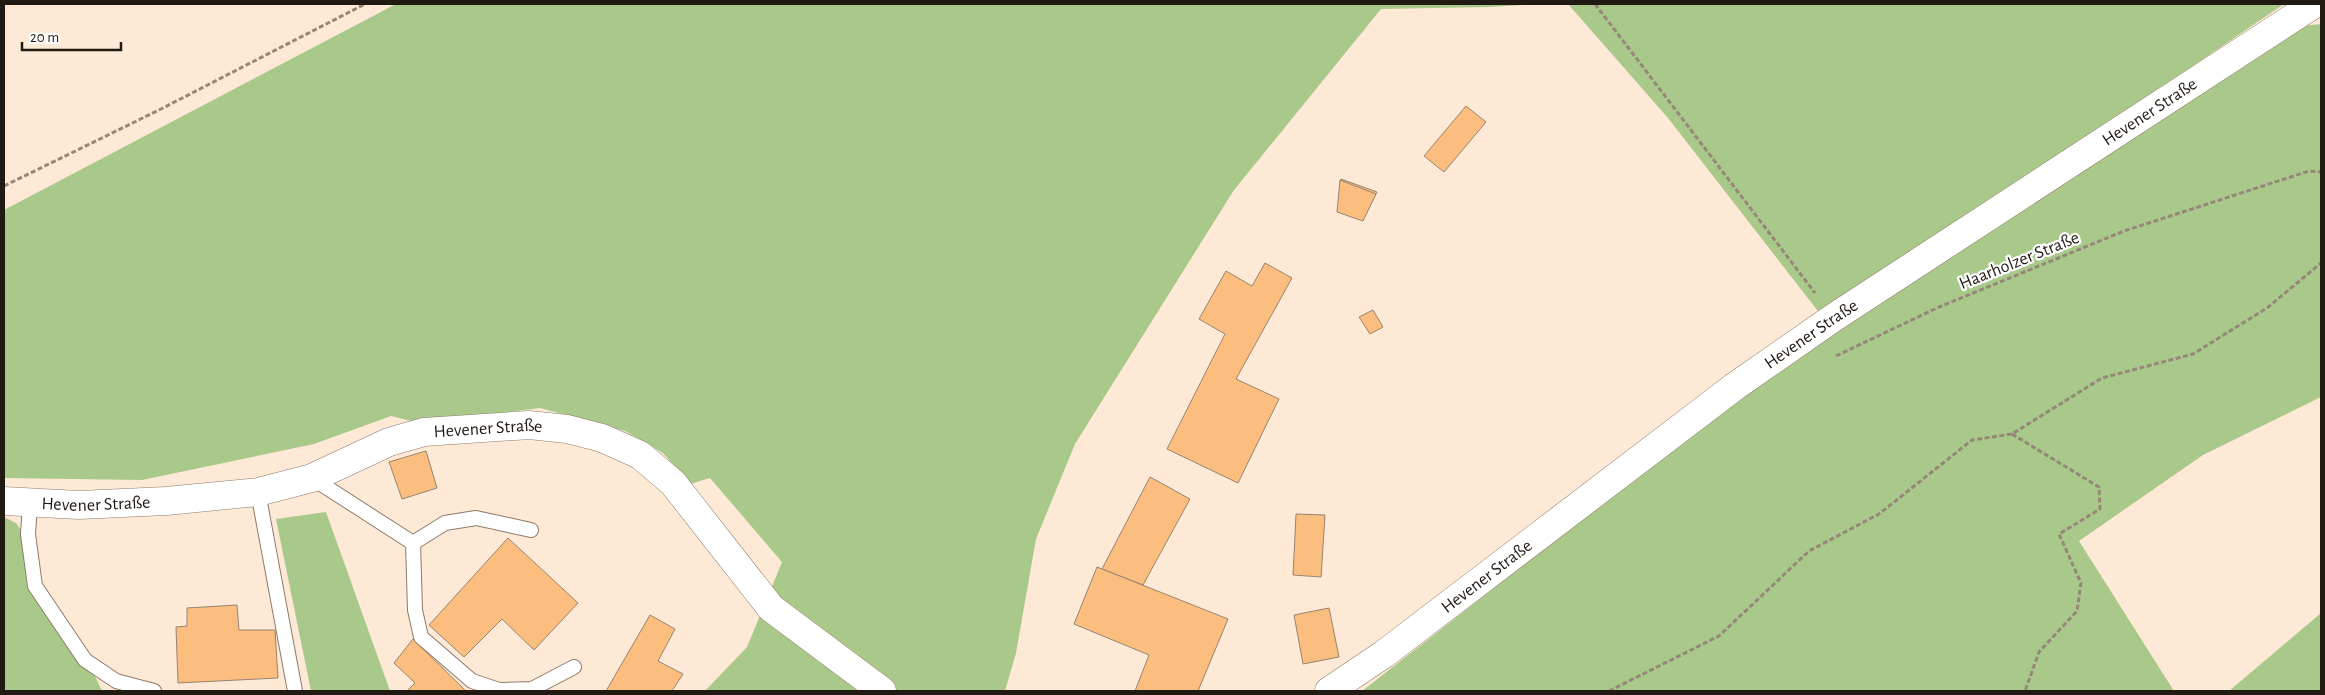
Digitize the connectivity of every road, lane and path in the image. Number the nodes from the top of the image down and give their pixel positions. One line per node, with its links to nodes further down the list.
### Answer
1 (365, 4): 5 (path)
2 (1595, 4): 7 (path)
3 (2314, 4): 7 (street, Hevener Straße)
4 (2321, 172): 8 (path, Haarholzer Straße)
5 (4, 186)
6 (2321, 263): 9 (path)
7 (1833, 318): 19 (street, Hevener Straße)
8 (1828, 360)
9 (2012, 434): 20 (path); 21 (path)
10 (312, 478): 11 (street, Hevener Straße); 14 (lane); 18 (street, Hevener Straße)
11 (258, 492): 12 (street, Hevener Straße); 17 (lane)
12 (17, 503): 16 (lane)
13 (531, 530): 14 (lane)
14 (412, 543): 15 (lane)
15 (574, 667)
16 (154, 691)
17 (295, 691)
18 (882, 691)
19 (1329, 691)
20 (1609, 691)
21 (2025, 691)

